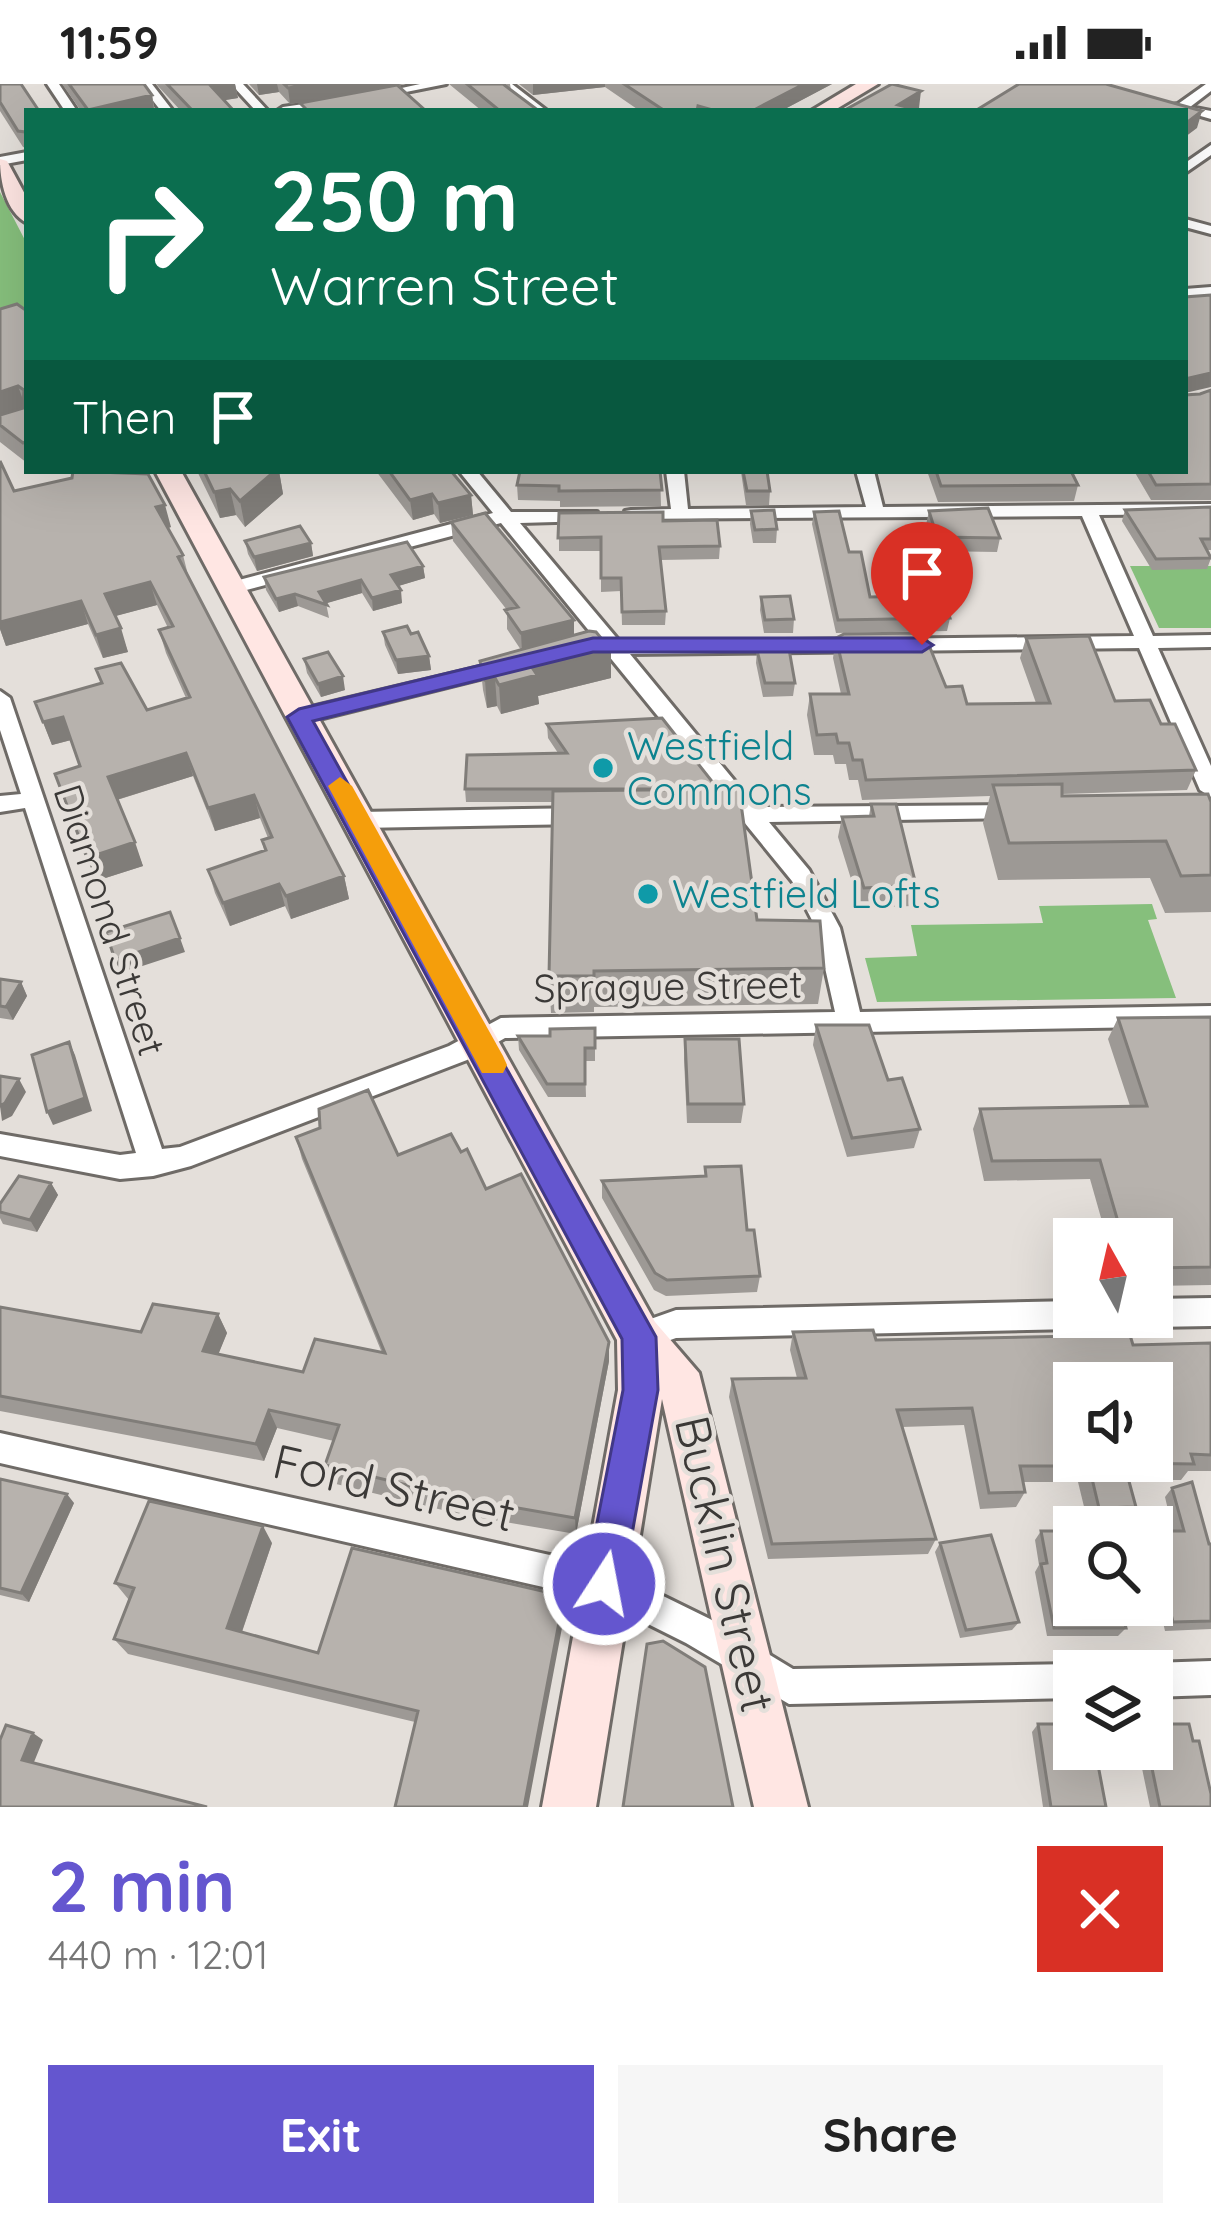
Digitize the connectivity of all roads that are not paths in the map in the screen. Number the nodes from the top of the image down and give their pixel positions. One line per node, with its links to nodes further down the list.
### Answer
1 (146, 84): 10 (street)
2 (238, 84): 11 (street)
3 (327, 84): 12 (street)
4 (440, 84): 8 (street)
5 (505, 84): 13 (street)
6 (868, 84): 14 (street)
7 (1211, 86): 15 (street)
8 (362, 97)
9 (1159, 104): 15 (street)
10 (165, 108)
11 (259, 108)
12 (300, 108)
13 (537, 108)
14 (825, 108)
15 (1180, 108)
16 (0, 163): 17 (street)
17 (24, 211)
18 (170, 474): 27 (street, Bucklin Street)
19 (470, 474): 26 (street)
20 (675, 474): 25 (street)
21 (866, 474): 24 (street)
22 (1211, 509): 23 (street)
23 (1088, 510): 24 (street); 28 (street)
24 (876, 513): 25 (street)
25 (680, 514): 26 (street)
26 (506, 517): 27 (street); 30 (street)
27 (231, 588): 34 (street, Bucklin Street)
28 (1144, 641): 29 (street); 30 (street); 36 (street)
29 (1211, 641)
30 (613, 647): 31 (street); 39 (street)
31 (548, 656)
32 (526, 662): 34 (street)
33 (0, 698): 35 (street, Diamond Street)
34 (299, 717): 42 (street, Bucklin Street)
35 (33, 800): 37 (street); 47 (street, Diamond Street)
36 (1207, 801)
37 (0, 804)
38 (1034, 810): 39 (street)
39 (751, 814): 41 (street); 44 (street)
40 (613, 815): 42 (street)
41 (682, 815)
42 (360, 820): 45 (street, Bucklin Street)
43 (1211, 1016): 44 (street, Sprague Street)
44 (850, 1022): 45 (street, Sprague Street)
45 (478, 1039): 47 (street, Sprague Street); 51 (street, Bucklin Street)
46 (0, 1145): 47 (street)
47 (153, 1164)
48 (1211, 1312): 49 (street)
49 (1173, 1313)
50 (1053, 1315): 51 (street)
51 (639, 1337): 53 (street); 54 (street, Bucklin Street)
52 (0, 1448): 53 (street, Ford Street)
53 (604, 1584): 54 (street, Ford Street); 58 (street)
54 (750, 1665): 57 (street, Ford Street); 59 (street, Bucklin Street)
55 (1211, 1678): 56 (street)
56 (1173, 1679)
57 (1053, 1681)
58 (569, 1807)
59 (781, 1807)

